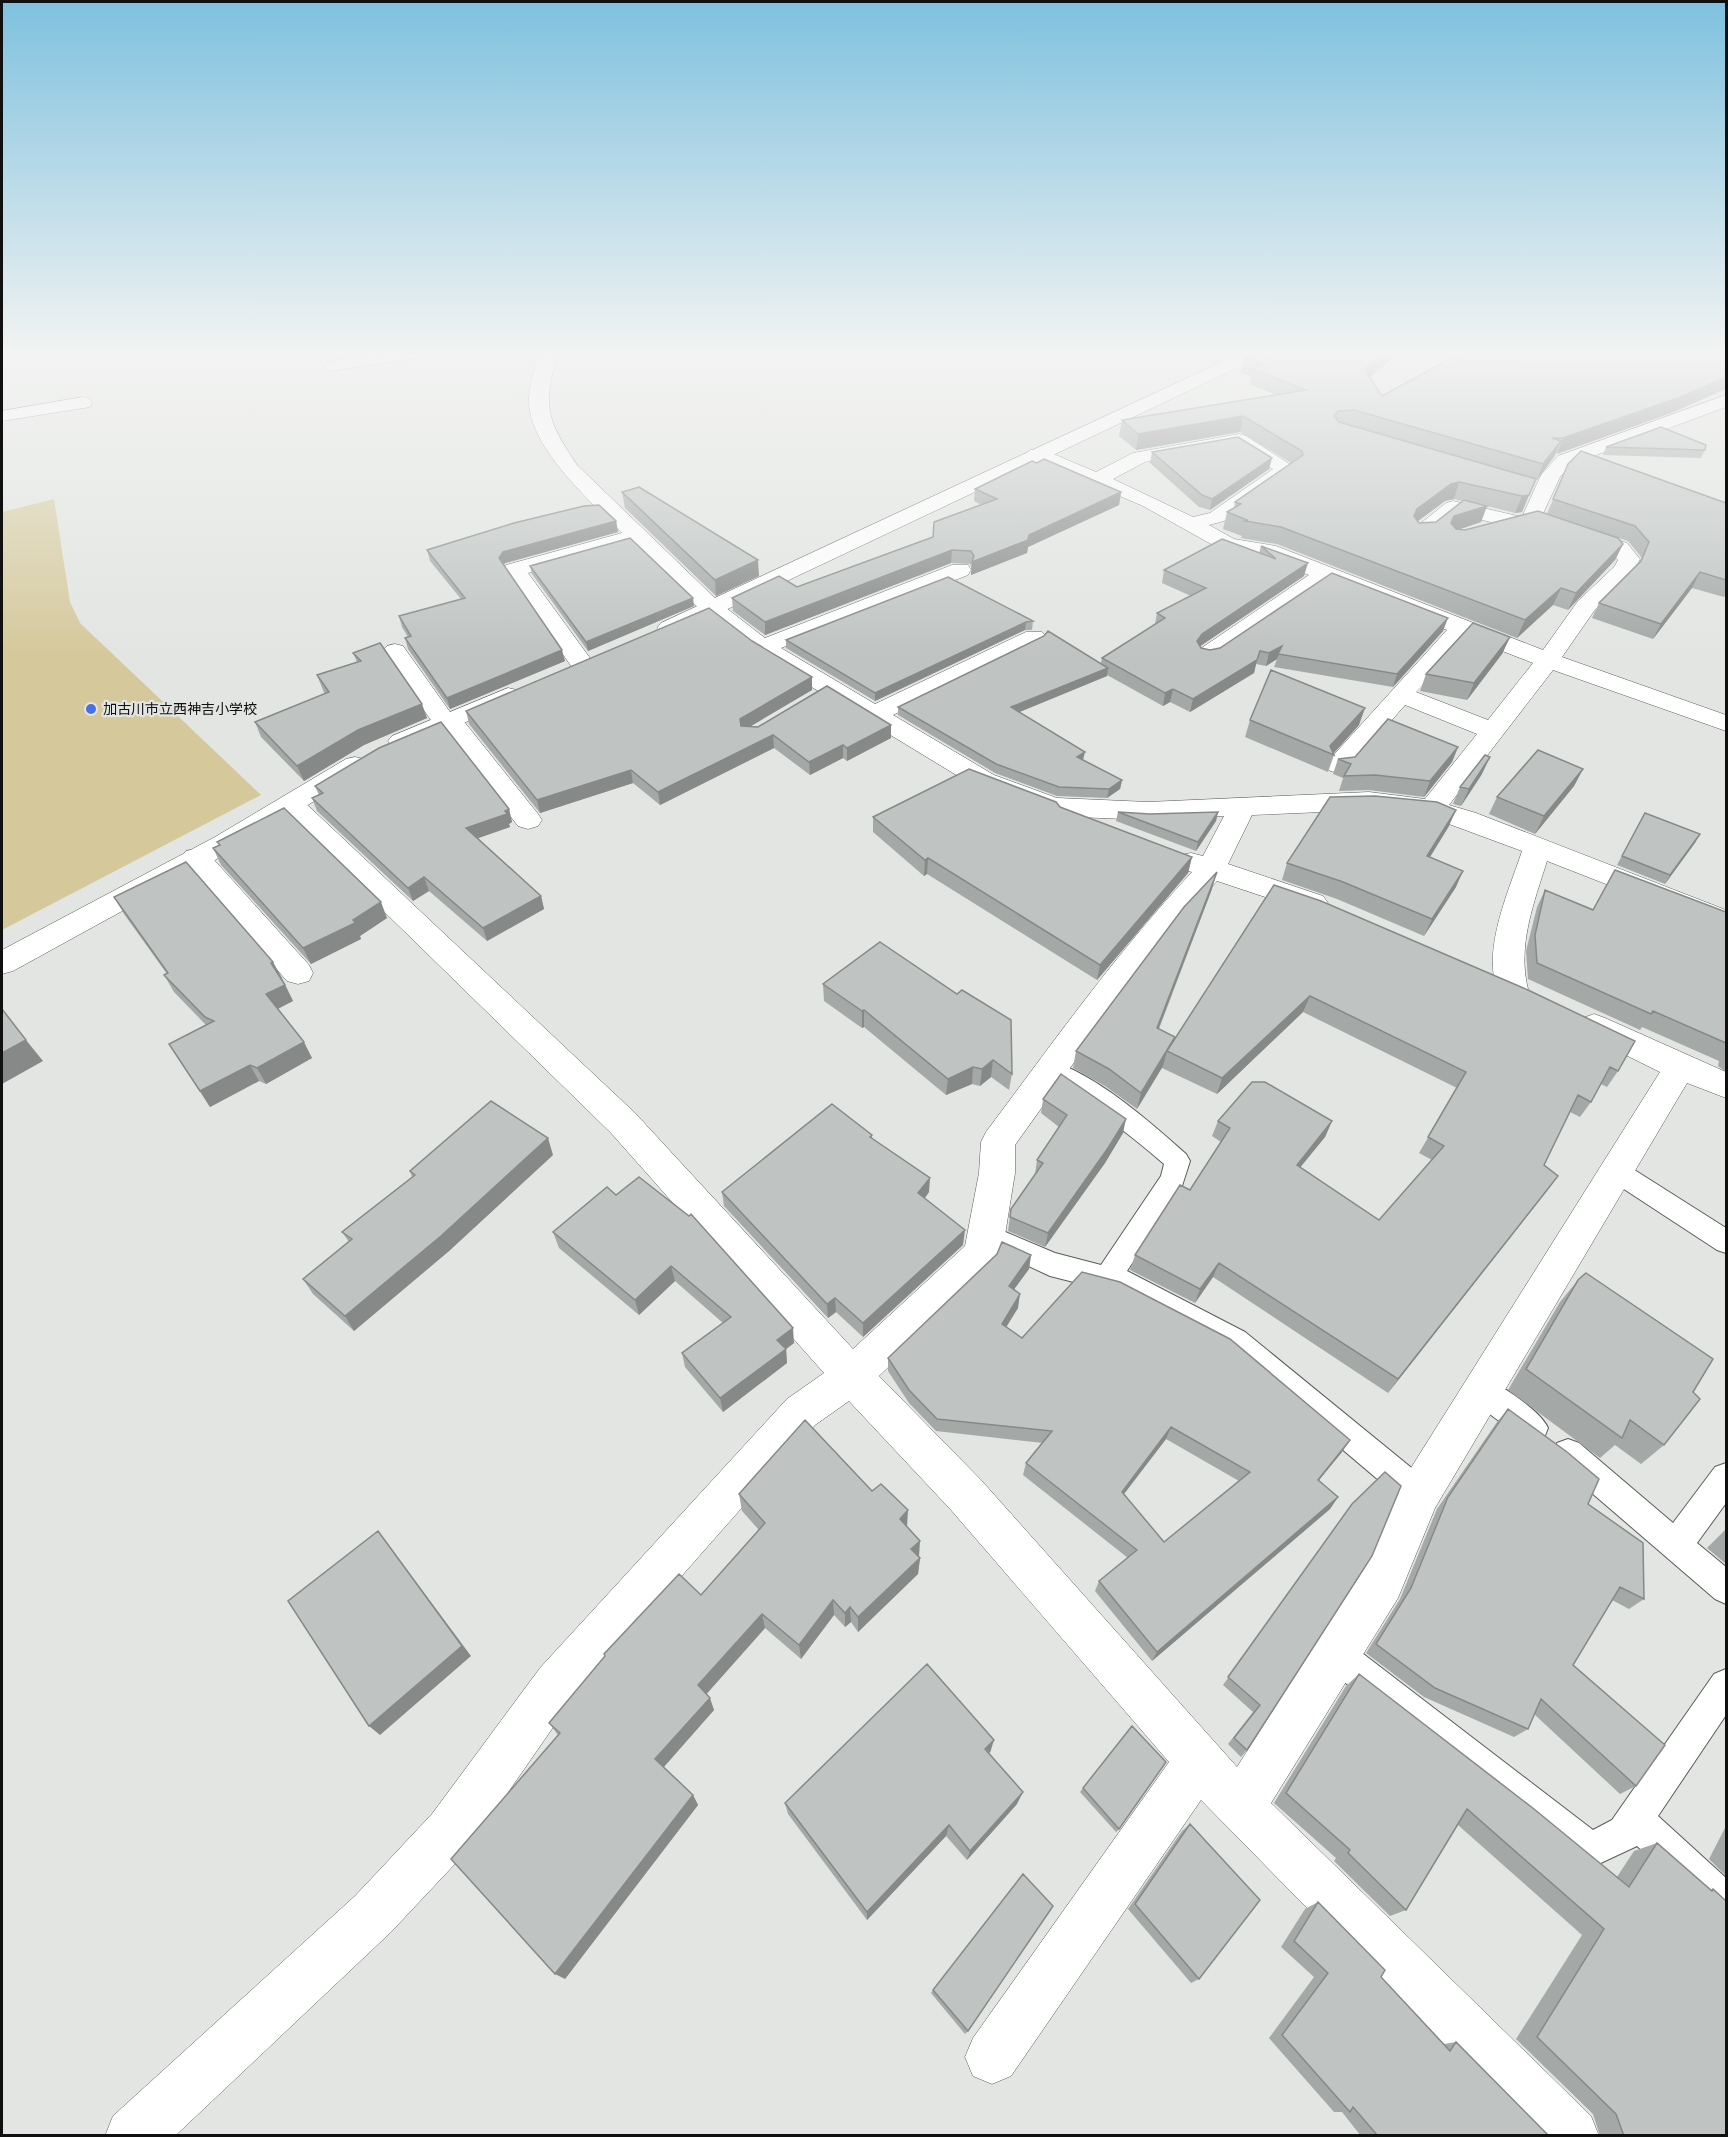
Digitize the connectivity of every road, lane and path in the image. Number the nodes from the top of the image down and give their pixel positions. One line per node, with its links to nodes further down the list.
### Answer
1 (560, 453): 16 (street)
2 (1040, 453): 6 (street)
3 (1165, 453): 9 (street)
4 (1260, 453): 13 (street)
5 (1587, 453): 7 (street)
6 (1037, 454): 9 (street); 19 (street)
7 (1575, 457): 8 (street); 11 (street)
8 (1606, 468)
9 (1097, 479): 13 (street)
10 (1521, 485): 11 (street)
11 (1544, 491): 12 (street)
12 (1524, 520): 14 (street); 15 (street); 26 (street)
13 (1189, 524): 18 (street)
14 (1421, 532)
15 (1479, 532)
16 (636, 536): 19 (street); 27 (street)
17 (960, 570): 23 (street)
18 (1326, 574): 20 (street); 25 (street)
19 (713, 609): 22 (street); 23 (street)
20 (1462, 628): 26 (street); 29 (street)
21 (1034, 637): 30 (street)
22 (643, 640)
23 (762, 648): 30 (street)
24 (395, 651): 31 (street)
25 (1208, 654)
26 (1549, 659): 32 (street); 33 (street)
27 (583, 665)
28 (534, 685): 31 (street)
29 (1400, 695): 33 (street); 34 (street)
30 (873, 714): 36 (street)
31 (447, 720): 35 (street); 39 (street)
32 (1726, 723)
33 (1493, 731): 38 (street)
34 (1339, 765)
35 (291, 805): 43 (street); 58 (street)
36 (1054, 807): 37 (street); 40 (street)
37 (1241, 809): 38 (street); 44 (street)
38 (1432, 809): 41 (street)
39 (528, 820)
40 (1123, 837)
41 (1537, 848): 46 (street); 49 (street)
42 (1167, 853): 44 (street)
43 (196, 858): 47 (street); 48 (street)
44 (1211, 869): 45 (street); 52 (street)
45 (1337, 913)
46 (1726, 921)
47 (2, 963)
48 (298, 973)
49 (1480, 975)
50 (1573, 1016): 51 (street)
51 (1680, 1067): 53 (street); 54 (street)
52 (1049, 1069): 55 (street); 57 (lane)
53 (1726, 1085)
54 (1616, 1171): 56 (lane); 59 (street)
55 (987, 1235): 57 (lane); 58 (street)
56 (1726, 1242)
57 (1107, 1278): 61 (lane)
58 (852, 1376): 66 (street); 71 (street)
59 (1482, 1391): 61 (street); 62 (lane)
60 (1726, 1478): 62 (lane)
61 (1419, 1494): 64 (street)
62 (1677, 1544): 63 (lane)
63 (1726, 1588)
64 (1337, 1655): 67 (street); 68 (lane)
65 (1726, 1686): 68 (lane)
66 (1200, 1760): 67 (street); 70 (street)
67 (1240, 1808): 72 (street)
68 (1634, 1819): 69 (lane)
69 (1726, 1902)
70 (992, 2057)
71 (133, 2136)
72 (1571, 2136)

